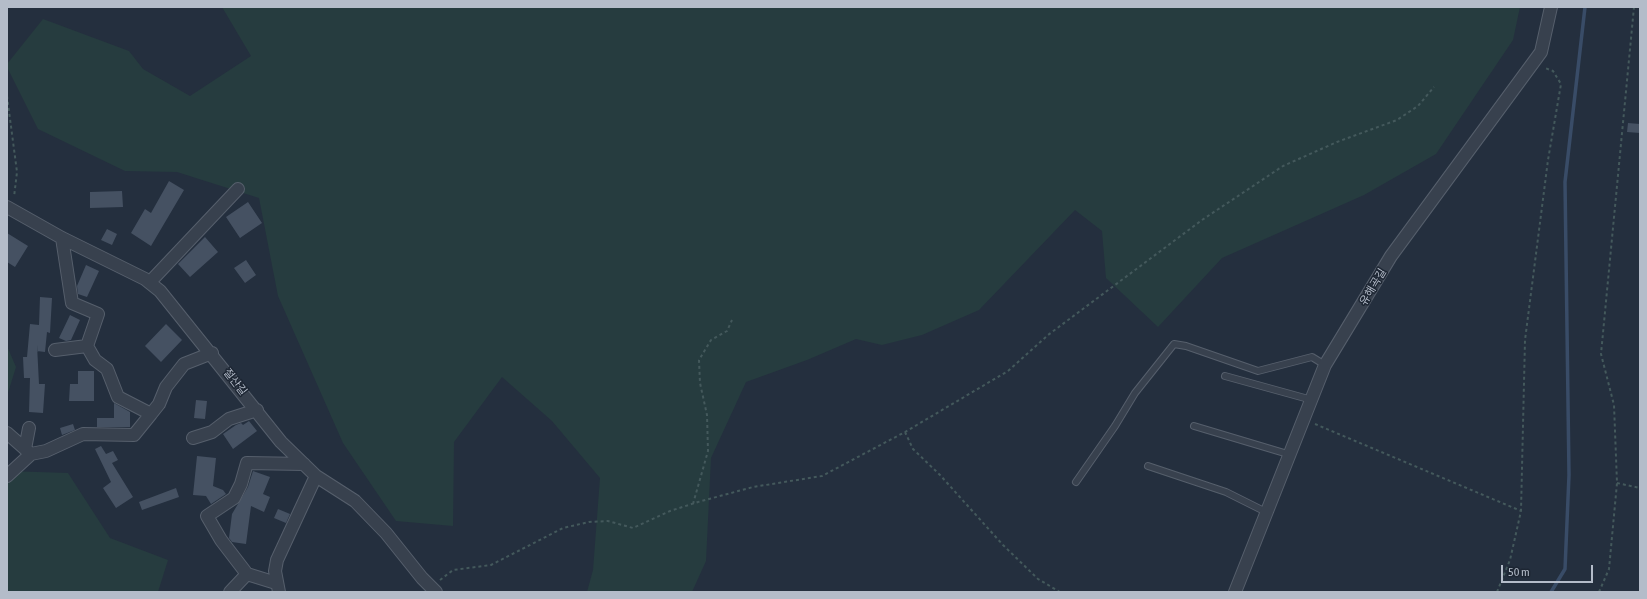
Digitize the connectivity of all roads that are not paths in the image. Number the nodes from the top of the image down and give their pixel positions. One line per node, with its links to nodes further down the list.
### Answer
1 (1552, 7): 9 (street, 유해곡길)
2 (238, 189): 5 (street)
3 (10, 208): 4 (street, 절산길)
4 (62, 238): 5 (street, 절산길); 6 (street)
5 (150, 282): 8 (street, 절산길)
6 (87, 346): 7 (street); 13 (street)
7 (55, 350)
8 (212, 353): 12 (street, 절산길); 13 (street)
9 (1325, 365): 11 (street, 유해곡길); 24 (lane)
10 (1225, 376): 11 (lane)
11 (1312, 400): 19 (street, 유해곡길)
12 (257, 410): 17 (street); 20 (street, 절산길)
13 (151, 414): 18 (street)
14 (1194, 426): 19 (lane)
15 (29, 428): 18 (street)
16 (7, 433): 18 (street)
17 (193, 438)
18 (28, 452): 22 (street)
19 (1291, 455): 25 (street, 유해곡길)
20 (304, 464): 23 (street, 절산길); 26 (street)
21 (1148, 466): 25 (lane)
22 (7, 476)
23 (316, 476): 27 (street); 28 (street, 절산길)
24 (1076, 482)
25 (1268, 513): 30 (street, 유해곡길)
26 (247, 574): 27 (street); 29 (street)
27 (277, 588)
28 (434, 590)
29 (230, 592)
30 (1236, 592)

